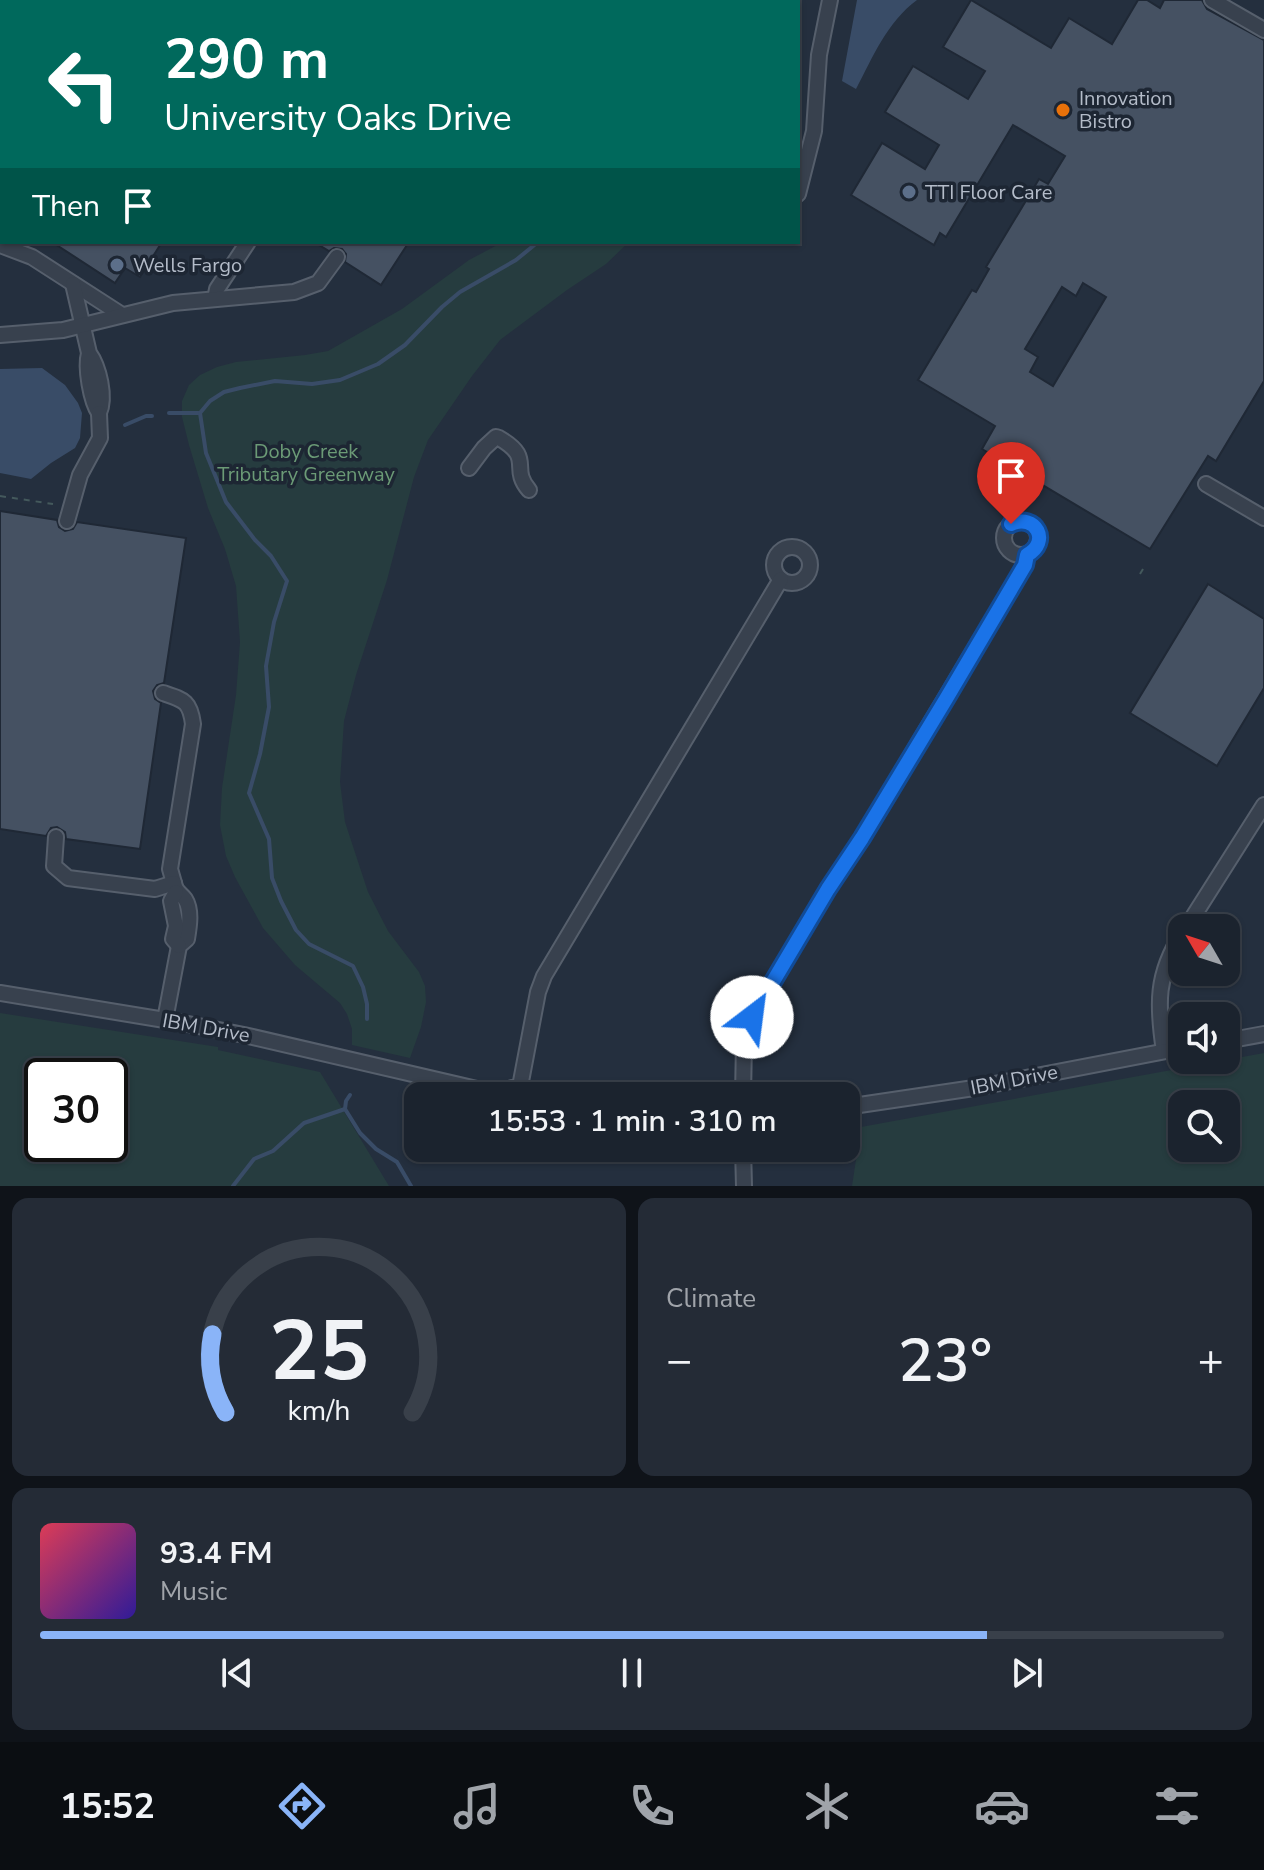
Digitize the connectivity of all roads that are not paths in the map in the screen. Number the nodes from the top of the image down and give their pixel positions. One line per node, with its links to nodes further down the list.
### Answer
1 (830, 0): 4 (street)
2 (1212, 0): 3 (street)
3 (1264, 30)
4 (800, 186)
5 (247, 244): 9 (street)
6 (0, 245): 8 (street)
7 (337, 257): 9 (street)
8 (73, 284): 10 (street); 11 (street)
9 (215, 299): 10 (street)
10 (122, 315): 11 (street)
11 (82, 325): 12 (street); 17 (street)
12 (0, 335)
13 (469, 468): 15 (street)
14 (1206, 484): 16 (street)
15 (529, 490)
16 (1264, 518)
17 (67, 521)
18 (1027, 555): 36 (street)
19 (781, 579): 35 (street)
20 (163, 693): 23 (street)
21 (1264, 805): 24 (street)
22 (56, 837): 23 (street)
23 (175, 887): 27 (street)
24 (1195, 914)
25 (1168, 958): 31 (street)
26 (0, 993): 27 (street, IBM Drive)
27 (165, 1020): 32 (street, IBM Drive)
28 (1264, 1034): 29 (street)
29 (1240, 1038)
30 (1168, 1050): 31 (street, IBM Drive)
31 (1164, 1051): 37 (street, IBM Drive)
32 (410, 1074): 33 (street, IBM Drive); 34 (street, IBM Drive)
33 (423, 1082)
34 (471, 1082)
35 (517, 1082)
36 (743, 1082)
37 (860, 1105)
38 (743, 1162): 39 (street)
39 (744, 1186)

